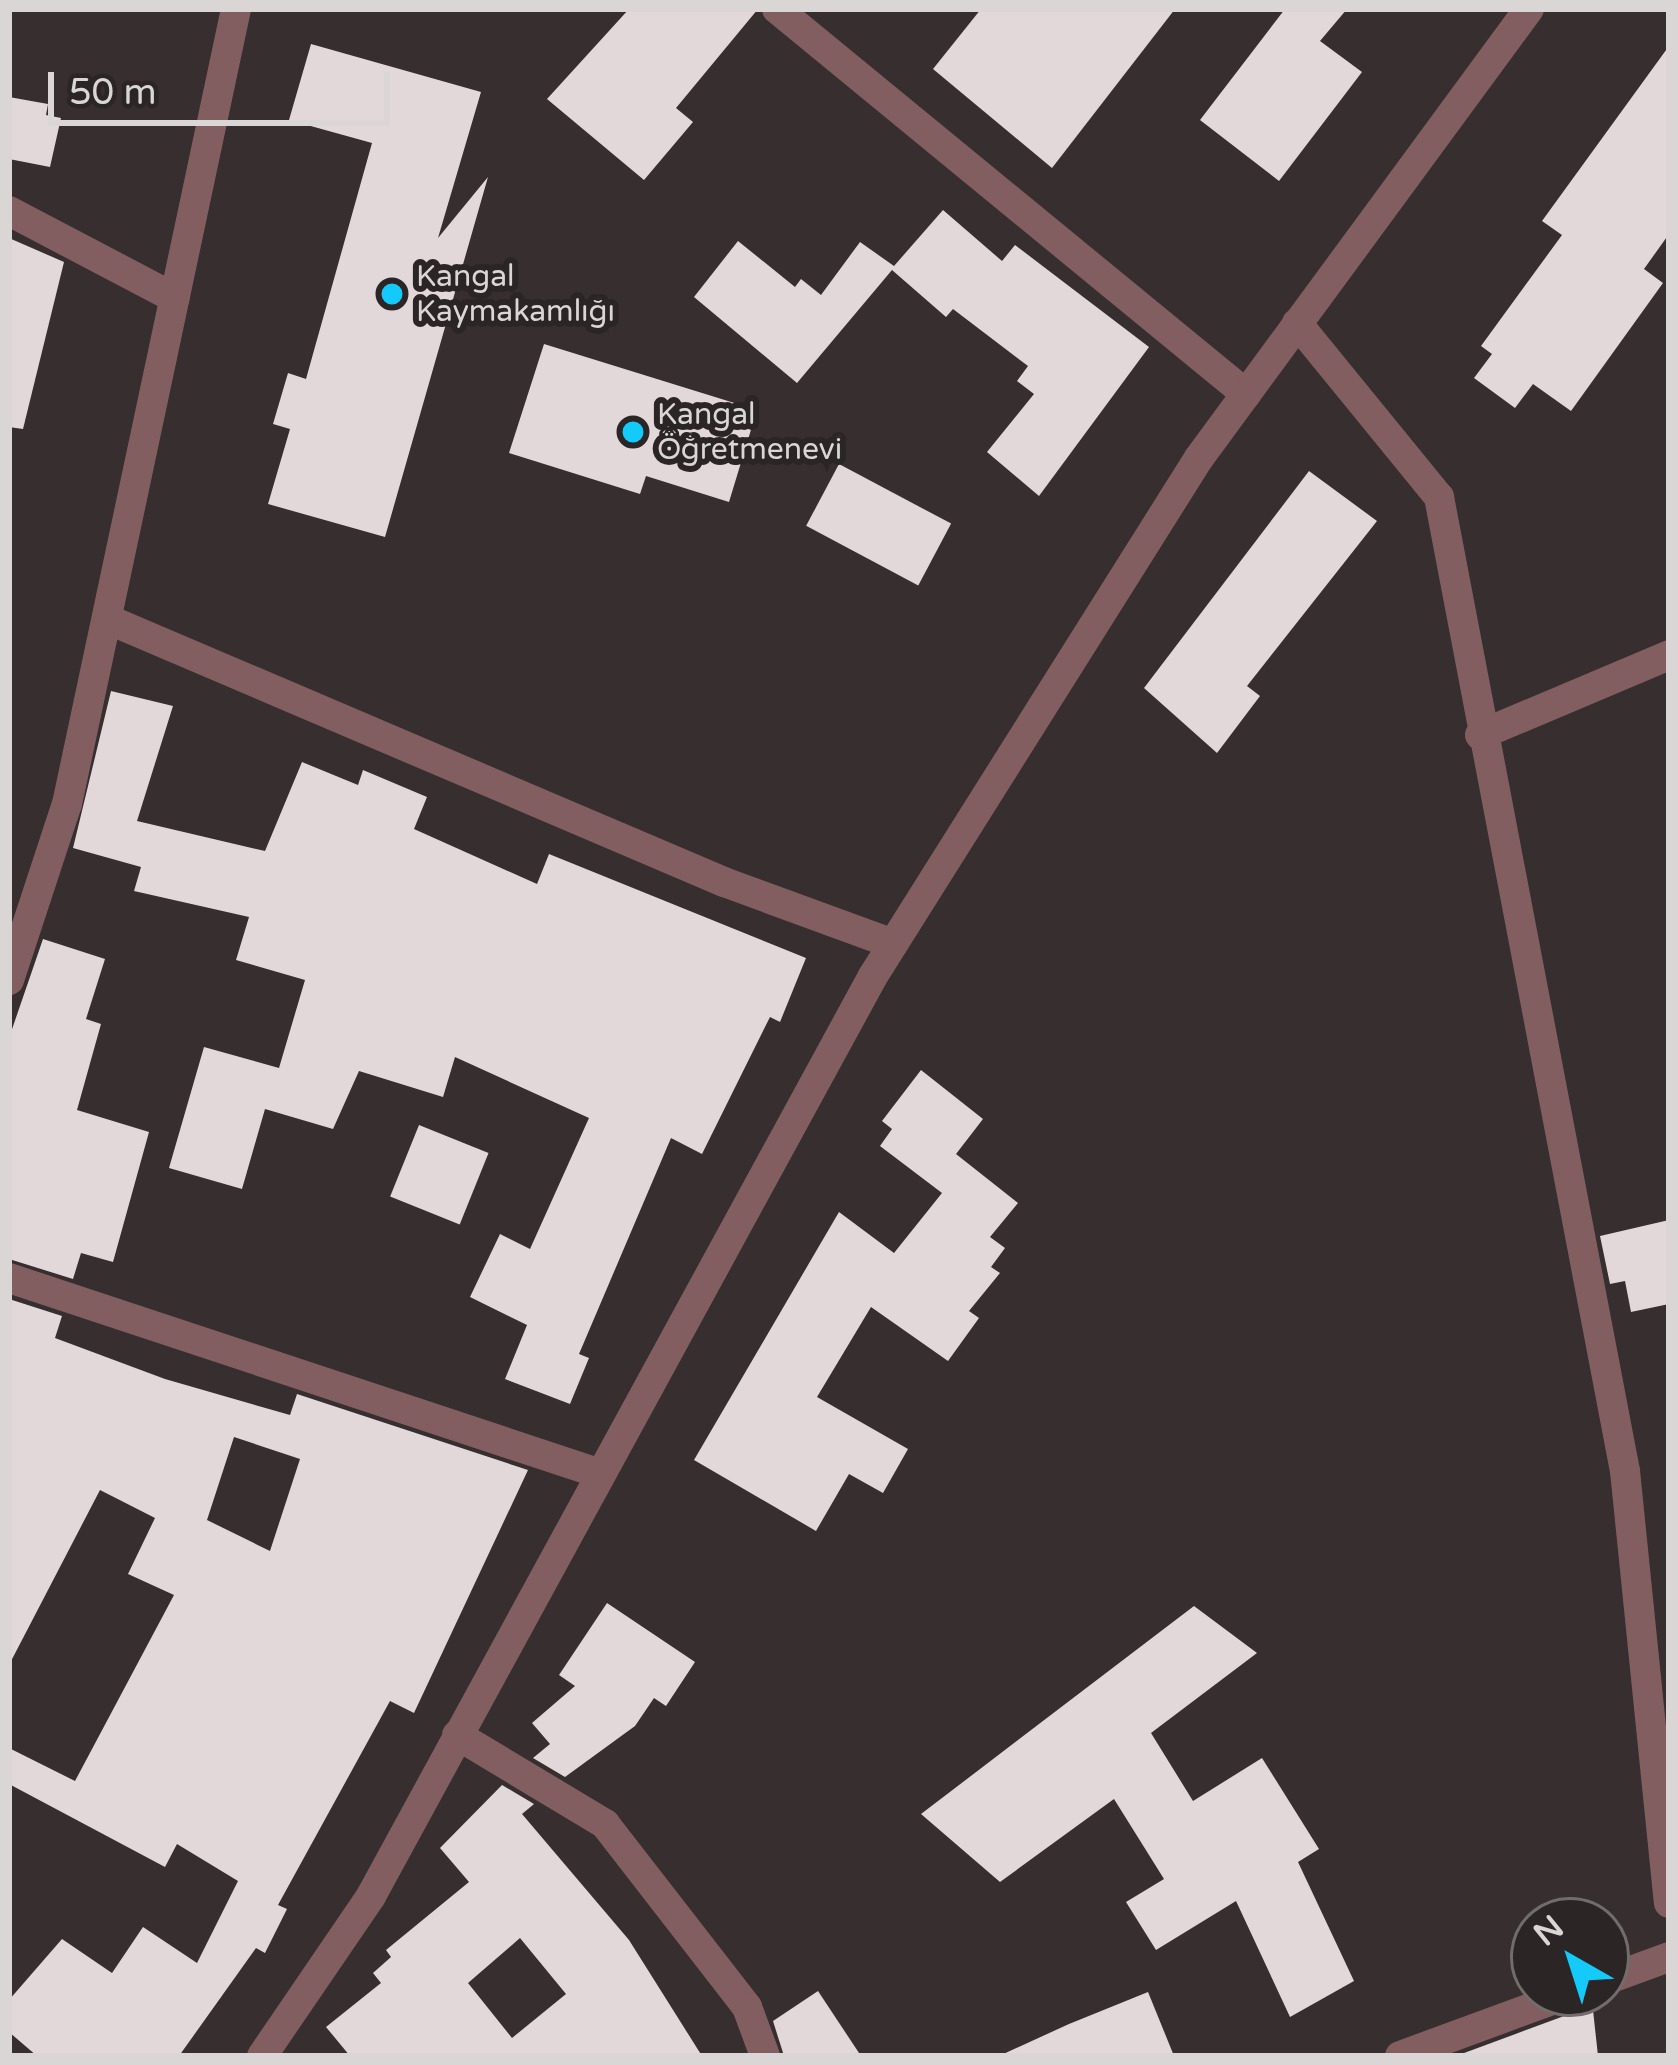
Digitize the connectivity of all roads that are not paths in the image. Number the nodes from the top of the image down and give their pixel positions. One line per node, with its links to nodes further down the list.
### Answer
1 (236, 9): 5 (street)
2 (777, 9): 7 (street)
3 (1529, 9): 6 (street)
4 (9, 212): 5 (street)
5 (175, 298): 8 (street)
6 (1297, 322): 7 (street); 10 (street)
7 (1246, 394): 11 (street)
8 (107, 619): 11 (street); 12 (street)
9 (1669, 655): 10 (street)
10 (1480, 735): 16 (street)
11 (893, 944): 14 (street)
12 (9, 980)
13 (9, 1278): 14 (street)
14 (598, 1473): 15 (street)
15 (457, 1735): 20 (street); 21 (street)
16 (1669, 1903)
17 (1669, 1957): 18 (street)
18 (1630, 1971)
19 (1510, 2015): 22 (street)
20 (262, 2056)
21 (765, 2056)
22 (1400, 2056)

